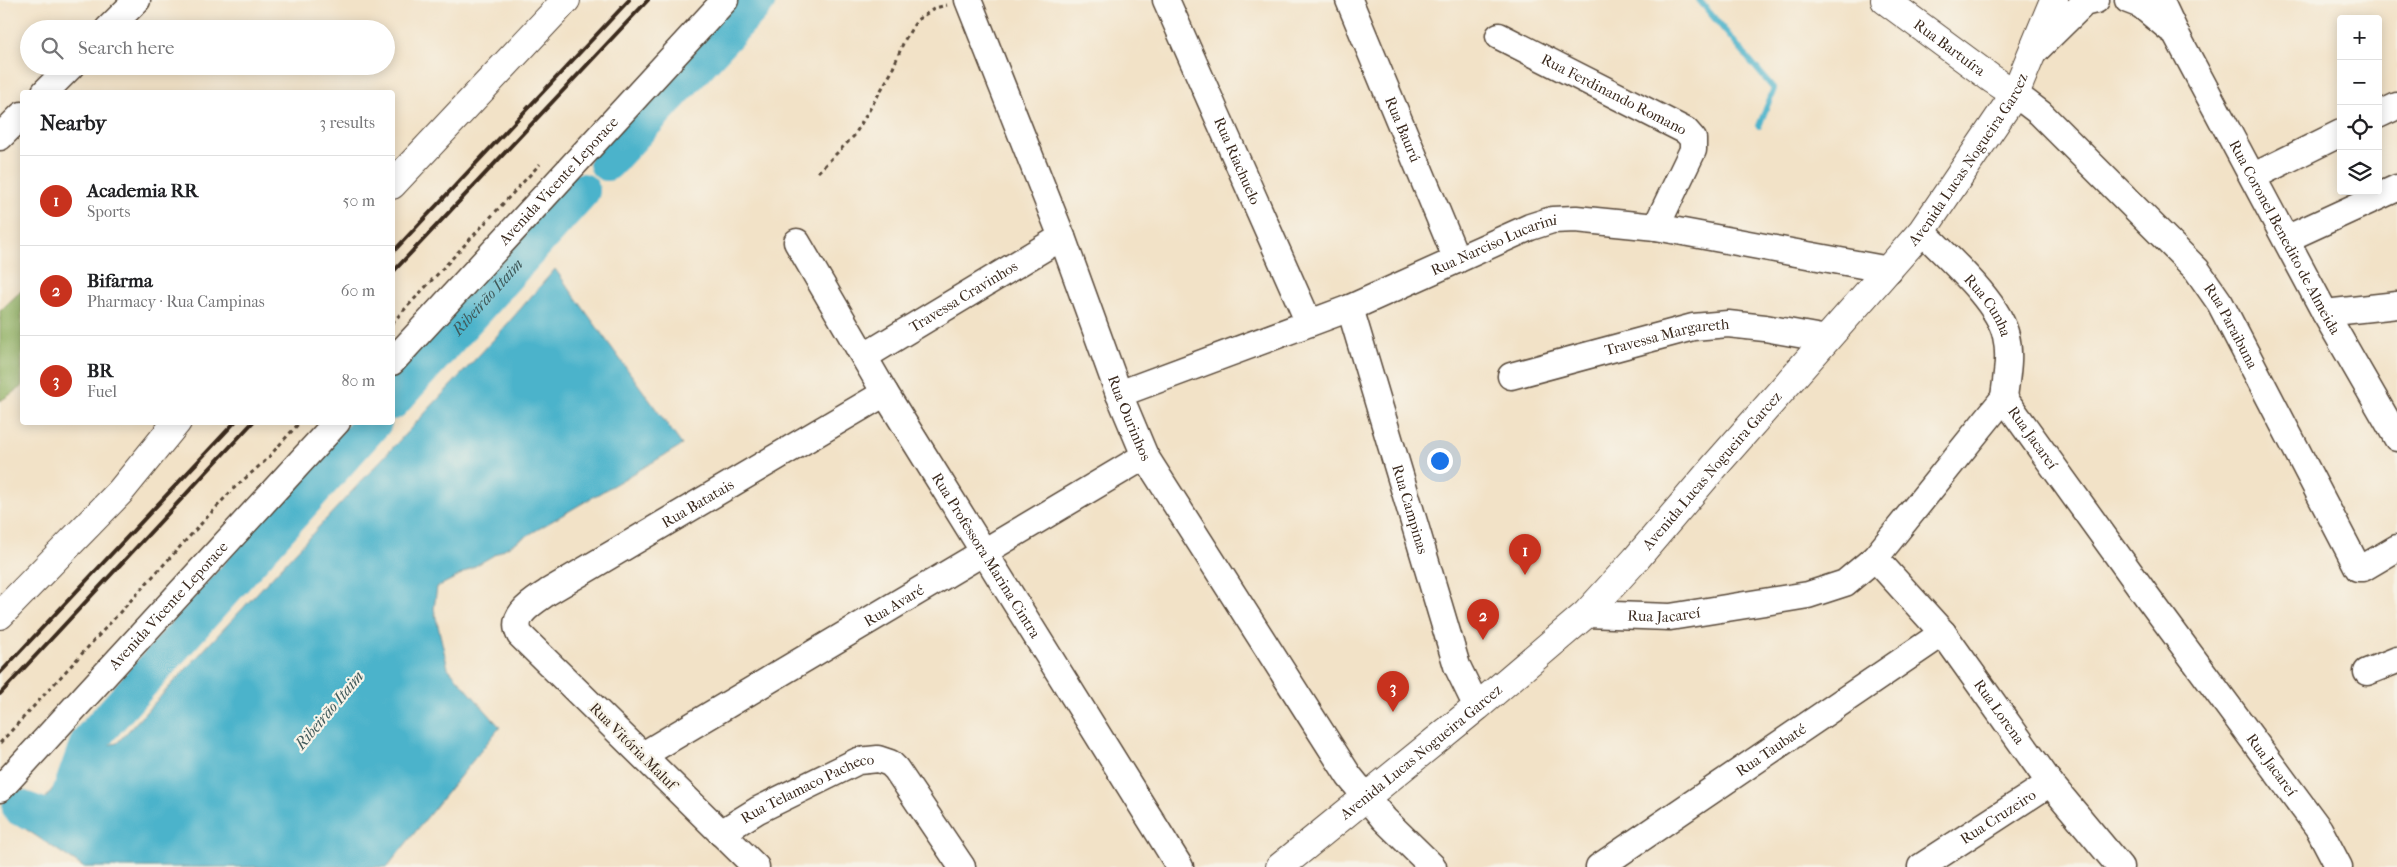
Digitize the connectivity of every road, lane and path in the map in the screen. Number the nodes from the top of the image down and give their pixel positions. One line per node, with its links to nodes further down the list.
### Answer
1 (137, 0): 12 (street)
2 (566, 0): 26 (main road)
3 (725, 0): 41 (street, Avenida Vicente Leporace)
4 (1166, 0): 38 (street, Rua Riachuelo)
5 (1349, 0): 33 (street, Rua Baurú)
6 (1886, 0): 18 (main road, Rua Bartuíra)
7 (2054, 0): 15 (main road, Avenida Lucas Nogueira Garcez)
8 (2128, 0): 13 (street, Rua Coronel Benedito de Almeida)
9 (2160, 0): 13 (street, Rua Coronel Benedito de Almeida)
10 (2089, 1): 15 (street)
11 (960, 2): 24 (path); 30 (street, Rua Ourinhos)
12 (117, 20)
13 (2176, 34): 25 (street, Rua Coronel Benedito de Almeida)
14 (1500, 36): 28 (street, Rua Ferdinando Romano)
15 (2032, 54): 18 (main road, Avenida Lucas Nogueira Garcez)
16 (62, 75): 17 (street)
17 (47, 90)
18 (2015, 94): 29 (main road, Avenida Lucas Nogueira Garcez); 51 (street, Rua Paraibuna)
19 (2397, 106): 20 (street)
20 (2382, 113)
21 (20, 117): 23 (street)
22 (2337, 135): 25 (street)
23 (0, 137)
24 (818, 172)
25 (2254, 176): 31 (street, Rua Coronel Benedito de Almeida)
26 (395, 182)
27 (2397, 188): 31 (street)
28 (1656, 227): 33 (street, Rua Narciso Lucarini); 34 (street, Rua Narciso Lucarini)
29 (1922, 232): 34 (main road, Avenida Lucas Nogueira Garcez); 45 (street, Rua Cunha)
30 (1062, 237): 40 (street, Travessa Cravinhos); 44 (street, Rua Ourinhos)
31 (2286, 239): 37 (street, Rua Coronel Benedito de Almeida)
32 (797, 242): 40 (street, Rua Professora Marina Cintra)
33 (1457, 260): 36 (street, Rua Narciso Lucarini)
34 (1888, 270): 39 (main road, Avenida Lucas Nogueira Garcez)
35 (2397, 305): 37 (street)
36 (1350, 308): 38 (street, Rua Narciso Lucarini); 60 (street, Rua Campinas)
37 (2325, 313): 49 (street, Rua Coronel Benedito de Almeida)
38 (1308, 323): 44 (street, Rua Narciso Lucarini)
39 (1827, 340): 42 (street, Travessa Margareth); 54 (main road, Avenida Lucas Nogueira Garcez)
40 (866, 356): 43 (street, Rua Professora Marina Cintra)
41 (395, 359)
42 (1511, 376)
43 (885, 393): 52 (street, Rua Professora Marina Cintra); 56 (street, Rua Batatais)
44 (1119, 394): 50 (street, Rua Ourinhos)
45 (2004, 398): 53 (street, Rua Jacareí); 75 (street, Rua Jacareí)
46 (174, 425): 55 (main road)
47 (297, 425): 61 (path)
48 (334, 425): 64 (street, Avenida Vicente Leporace)
49 (2397, 438)
50 (1145, 456): 52 (street, Rua Avaré); 65 (street, Rua Ourinhos)
51 (2397, 548)
52 (984, 554): 62 (street, Rua Avaré); 69 (street, Rua Professora Marina Cintra)
53 (1875, 558): 54 (street, Rua Jacareí); 57 (street, Rua Lorena)
54 (1586, 614): 60 (main road, Avenida Lucas Nogueira Garcez)
55 (0, 615)
56 (516, 621): 62 (street, Rua Vitória Maluf)
57 (1943, 633): 63 (street, Rua Lorena); 72 (street, Rua Taubaté)
58 (2397, 660): 59 (street)
59 (2367, 672)
60 (1477, 707): 65 (main road, Avenida Lucas Nogueira Garcez)
61 (0, 743)
62 (643, 755): 66 (street, Rua Vitória Maluf)
63 (2050, 783): 73 (street, Rua Cruzeiro); 74 (street, Rua Lorena)
64 (0, 789)
65 (1366, 798): 70 (main road, Avenida Lucas Nogueira Garcez); 71 (street, Rua Ourinhos)
66 (721, 833): 67 (street, Rua Vitória Maluf); 68 (street, Rua Telamaco Pacheco)
67 (756, 867)
68 (962, 867)
69 (1180, 867)
70 (1280, 867)
71 (1433, 867)
72 (1599, 867)
73 (1921, 867)
74 (2120, 867)
75 (2339, 867)

